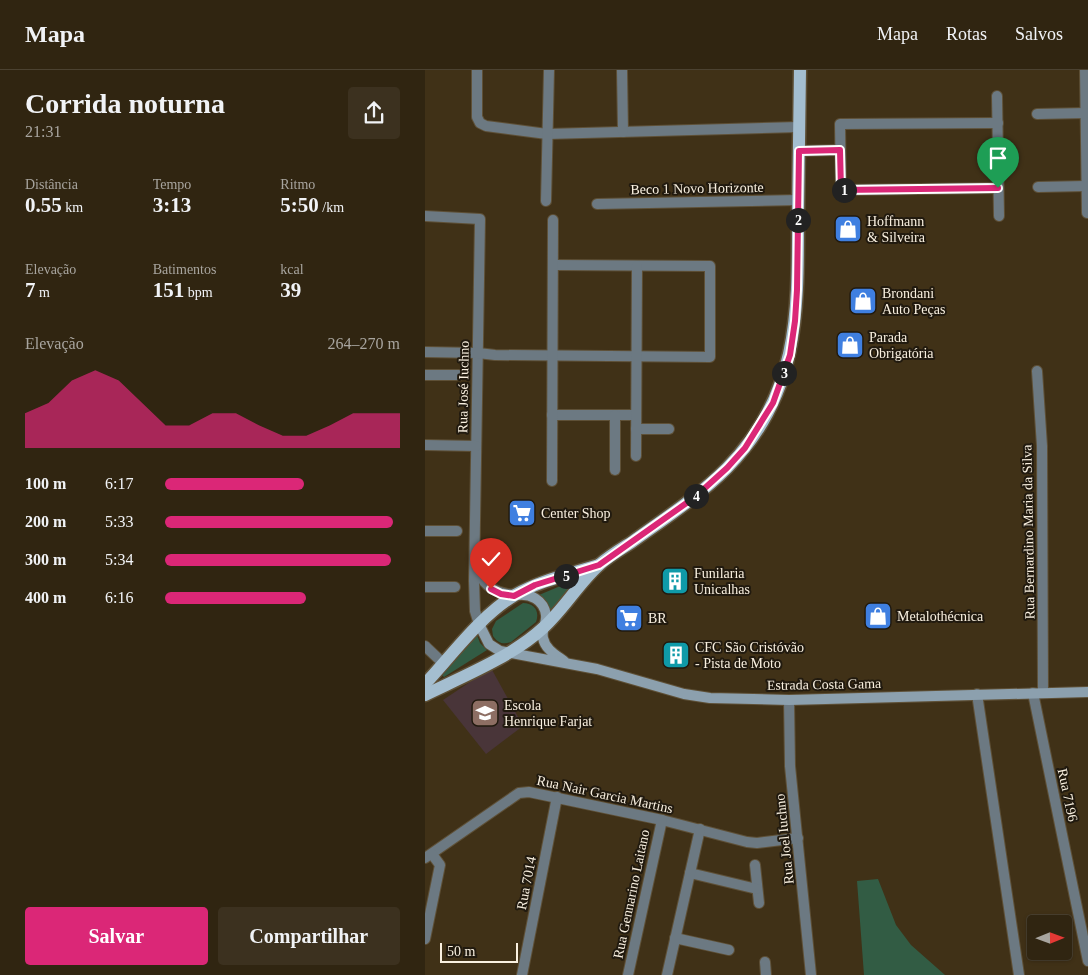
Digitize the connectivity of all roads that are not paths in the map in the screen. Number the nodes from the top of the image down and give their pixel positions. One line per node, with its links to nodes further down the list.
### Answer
1 (477, 70): 12 (street)
2 (549, 70): 12 (street)
3 (622, 70): 11 (street)
4 (800, 70): 10 (main road)
5 (1085, 70): 7 (street)
6 (997, 96): 9 (street)
7 (1086, 113): 8 (street); 15 (street)
8 (1037, 114)
9 (998, 123): 13 (street); 17 (street)
10 (799, 126): 11 (street); 14 (main road)
11 (623, 132): 12 (street)
12 (547, 134): 19 (street)
13 (840, 150): 14 (street); 17 (street)
14 (799, 151): 18 (main road)
15 (1086, 186): 16 (street); 21 (street)
16 (1038, 187)
17 (998, 188): 23 (street)
18 (799, 200): 20 (street, Beco 1 Novo Horizonte); 47 (main road)
19 (545, 201)
20 (597, 204)
21 (1087, 213)
22 (425, 216): 28 (street, Rua José Iuchno)
23 (999, 216)
24 (553, 220): 25 (street)
25 (553, 265): 26 (street); 29 (street)
26 (637, 266): 30 (street); 30 (street)
27 (425, 352): 28 (street)
28 (477, 353): 29 (street); 40 (street, Rua José Iuchno)
29 (553, 356): 30 (street); 34 (street)
30 (637, 357): 36 (street)
31 (1037, 371): 59 (street, Rua Bernardino Maria da Silva)
32 (425, 375): 33 (street)
33 (459, 375)
34 (552, 415): 35 (street); 43 (street)
35 (615, 415): 36 (street); 42 (street)
36 (636, 415): 37 (street)
37 (636, 429): 38 (street); 41 (street)
38 (669, 429)
39 (425, 445): 40 (street)
40 (476, 446): 46 (street, Rua José Iuchno)
41 (636, 456)
42 (615, 470)
43 (552, 481)
44 (425, 531): 45 (street)
45 (457, 531)
46 (476, 556): 50 (street, Rua José Iuchno); 51 (street, Rua José Iuchno)
47 (599, 565): 50 (main road); 52 (main road)
48 (425, 587): 49 (street)
49 (455, 587)
50 (514, 596): 51 (main road); 52 (main road)
51 (479, 624): 54 (main road); 56 (main road)
52 (543, 628): 54 (main road); 55 (main road, Estrada Costa Gama)
53 (425, 646): 56 (street)
54 (509, 653): 55 (main road, Estrada Costa Gama); 61 (main road)
55 (565, 662): 62 (main road, Estrada Costa Gama)
56 (444, 664): 57 (main road)
57 (425, 684)
58 (1088, 692): 59 (main road, Estrada Costa Gama)
59 (1038, 693): 60 (main road, Estrada Costa Gama); 75 (street, Rua 7196)
60 (977, 694): 62 (main road, Estrada Costa Gama); 82 (street)
61 (425, 695)
62 (789, 700): 66 (street, Rua Joel Iuchno)
63 (557, 797): 64 (street, Rua Nair Garcia Martins); 67 (street, Rua Nair Garcia Martins); 77 (street, Rua 7014)
64 (661, 820): 65 (street, Rua Nair Garcia Martins); 78 (street, Rua Gennarino Laitano)
65 (700, 829): 66 (street, Rua Nair Garcia Martins); 69 (street)
66 (797, 838): 81 (street, Rua Joel Iuchno)
67 (428, 856): 72 (street)
68 (755, 865): 70 (street)
69 (690, 873): 70 (street); 73 (street)
70 (757, 889): 71 (street)
71 (759, 903)
72 (425, 938)
73 (675, 938): 74 (street); 79 (street)
74 (729, 950)
75 (1088, 961)
76 (765, 962): 80 (street)
77 (522, 975)
78 (627, 975)
79 (667, 975)
80 (766, 975)
81 (811, 975)
82 (1019, 975)

